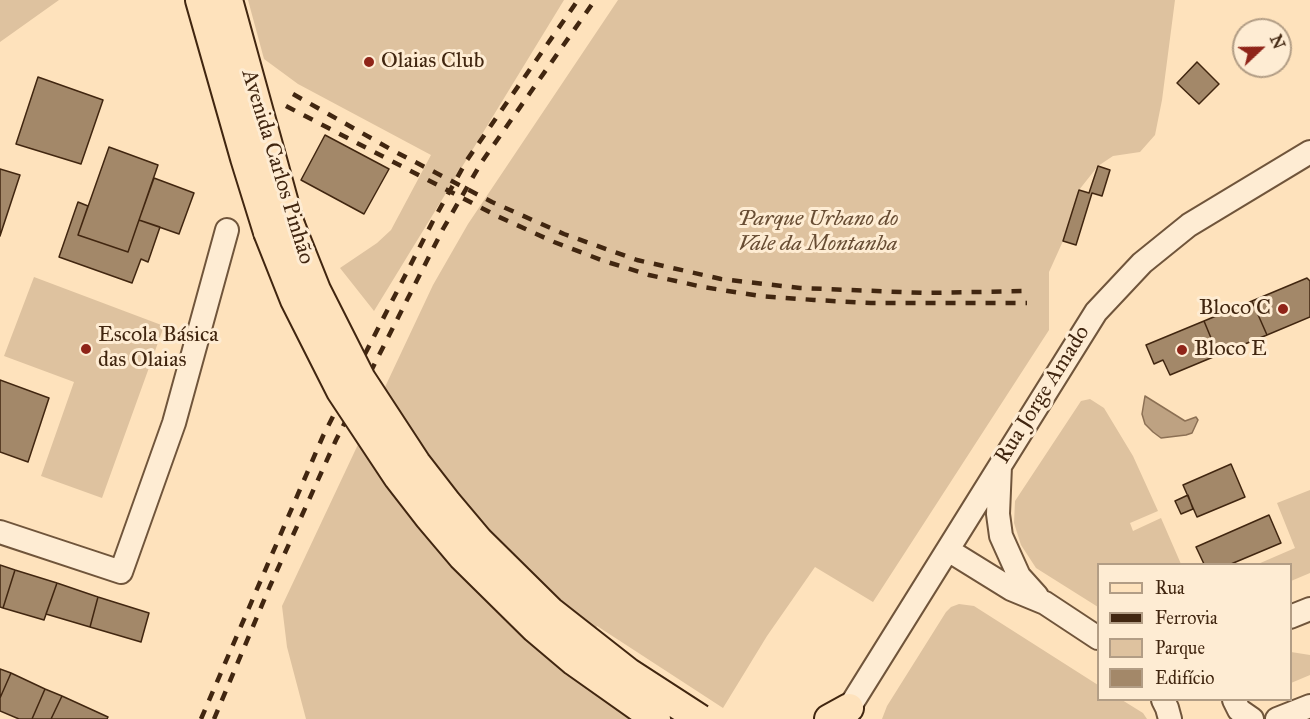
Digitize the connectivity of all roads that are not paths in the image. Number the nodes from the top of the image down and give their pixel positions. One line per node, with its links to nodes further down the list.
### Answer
1 (200, 0): 4 (main road, Avenida Carlos Pinhão)
2 (228, 0): 4 (main road, Avenida Carlos Pinhão)
3 (1310, 152): 6 (street, Rua Jorge Amado)
4 (279, 229): 17 (main road, Avenida Carlos Pinhão, bridge); 18 (main road, Avenida Carlos Pinhão, bridge)
5 (227, 230): 7 (street)
6 (1001, 462): 8 (street, Rua Jorge Amado); 9 (street)
7 (0, 532)
8 (948, 550): 9 (street); 16 (street, Rua Jorge Amado)
9 (1045, 603): 12 (street)
10 (1310, 609): 11 (street)
11 (1292, 616)
12 (1097, 637)
13 (1164, 701): 19 (street)
14 (1235, 701): 20 (street)
15 (1310, 706): 21 (street)
16 (843, 716)
17 (656, 719)
18 (700, 719)
19 (1170, 719)
20 (1252, 719)
21 (1278, 719)

